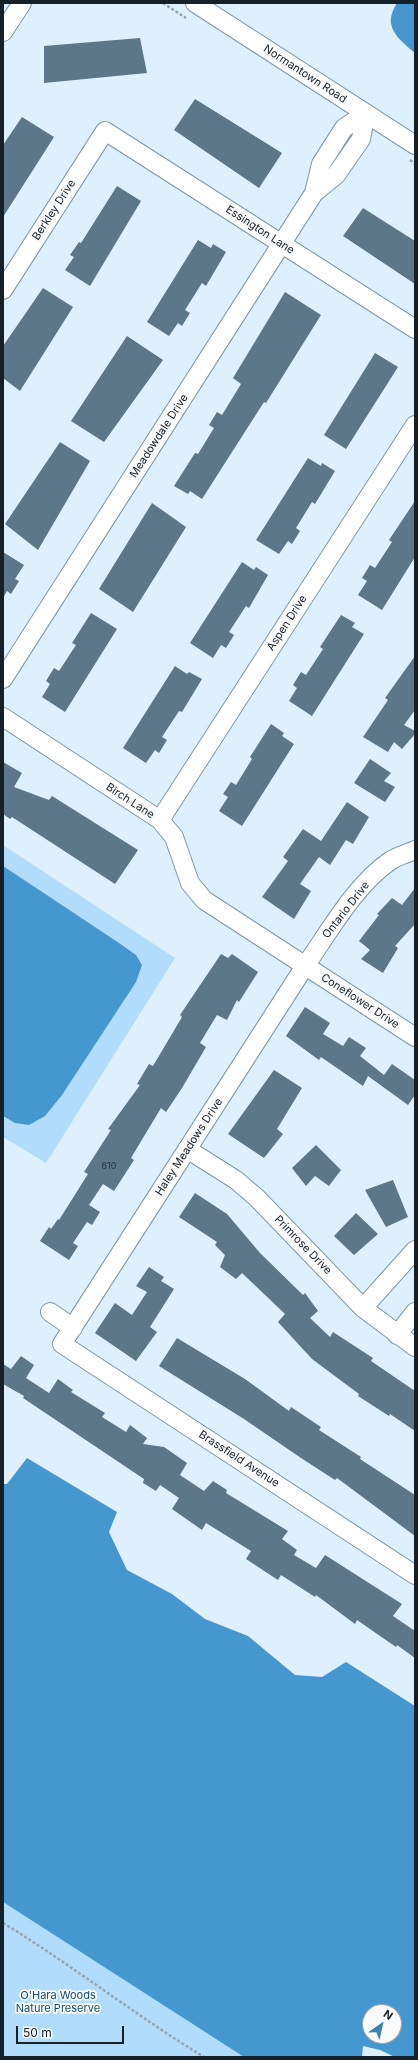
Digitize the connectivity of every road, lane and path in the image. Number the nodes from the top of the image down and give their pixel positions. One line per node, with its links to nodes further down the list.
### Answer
1 (195, 3): 4 (street, Normantown Road)
2 (13, 10): 3 (street)
3 (3, 32)
4 (366, 113): 6 (street, Normantown Road); 7 (street, Meadowdale Drive)
5 (105, 131): 7 (street, Essington Lane); 8 (street, Berkley Drive)
6 (415, 145)
7 (281, 244): 9 (street, Essington Lane); 11 (street, Meadowdale Drive)
8 (3, 290)
9 (415, 329)
10 (415, 425): 13 (street, Aspen Drive)
11 (3, 679)
12 (3, 717): 13 (street, Birch Lane)
13 (160, 820): 15 (street, Birch Lane)
14 (415, 850): 15 (street, Ontario Drive)
15 (304, 966): 16 (street, Coneflower Drive); 17 (street, Haley Meadows Drive)
16 (415, 1037)
17 (187, 1149): 19 (street, Primrose Drive); 22 (street, Haley Meadows Drive)
18 (415, 1250): 19 (street)
19 (363, 1308): 23 (street, Primrose Drive)
20 (50, 1312): 22 (street)
21 (415, 1312): 23 (street)
22 (73, 1328): 24 (street, Haley Meadows Drive)
23 (397, 1335): 25 (street, Primrose Drive)
24 (62, 1344): 26 (street, Brassfield Avenue)
25 (415, 1347)
26 (415, 1575)
27 (3, 1923): 28 (path)
28 (204, 2057)

